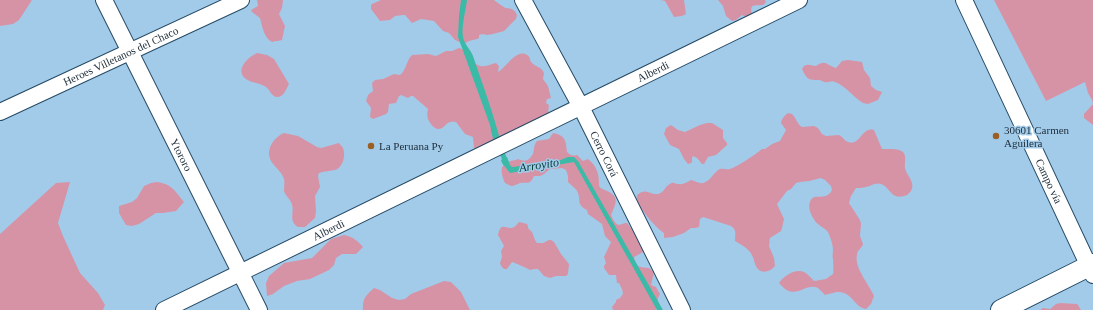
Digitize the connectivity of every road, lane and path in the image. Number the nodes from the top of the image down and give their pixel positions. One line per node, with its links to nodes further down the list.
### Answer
1 (104, 0): 6 (street, Ytororo)
2 (241, 0): 6 (street, Heroes Villetanos del Chaco)
3 (523, 0): 7 (street, Cerro Corá)
4 (799, 0): 7 (street, Alberdi)
5 (964, 0): 9 (street, Campo vía)
6 (129, 52): 8 (street, Heroes Villetanos del Chaco); 10 (street, Ytororo)
7 (581, 107): 10 (street, Alberdi); 13 (street, Cerro Corá)
8 (0, 112)
9 (1092, 269): 14 (street)
10 (241, 272): 11 (street, Alberdi); 12 (street, Ytororo)
11 (164, 310)
12 (259, 310)
13 (682, 310)
14 (1001, 310)

